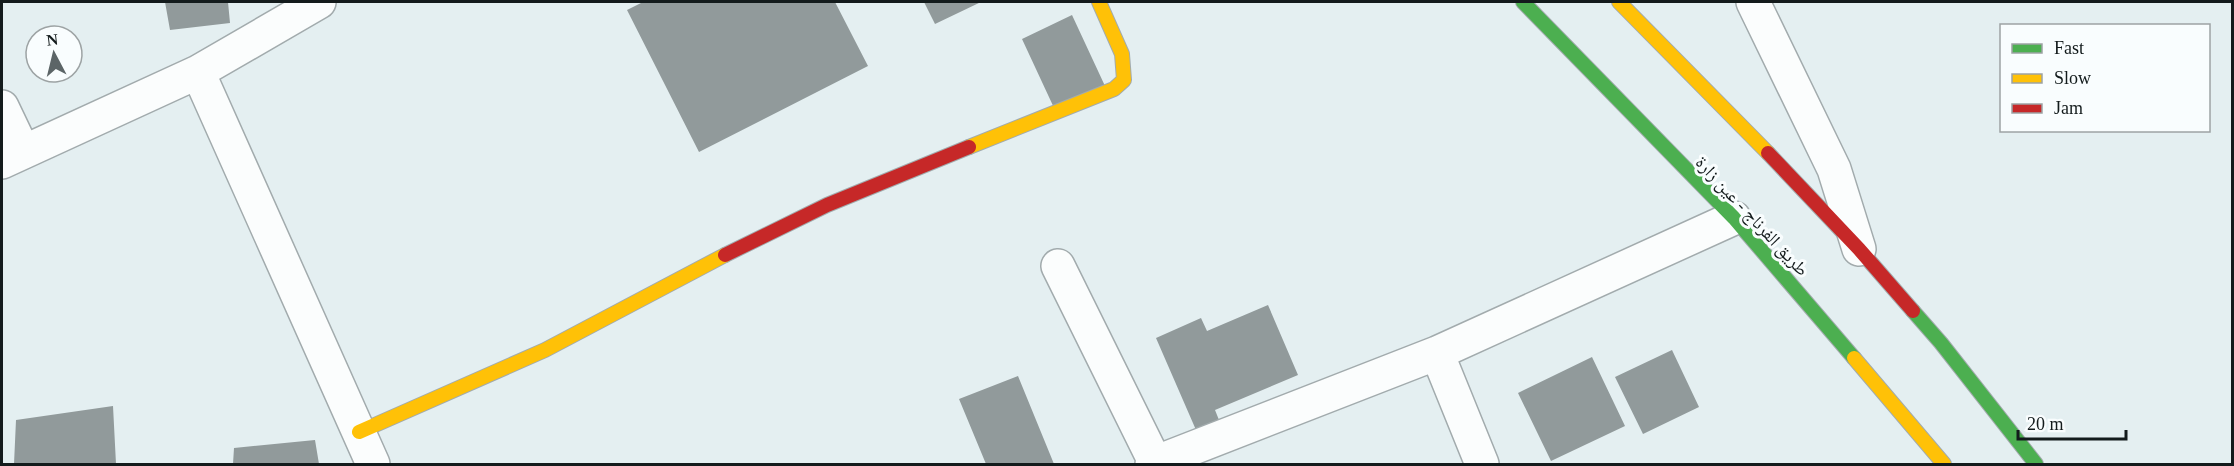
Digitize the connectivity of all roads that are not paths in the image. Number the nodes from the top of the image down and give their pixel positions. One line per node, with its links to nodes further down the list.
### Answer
1 (319, 2): 6 (street)
2 (1099, 2): 13 (main road)
3 (1523, 2): 9 (main road, طريق الفرناج - عين زارة)
4 (1619, 2): 10 (main road)
5 (1753, 2): 10 (street)
6 (198, 72): 8 (street); 13 (street)
7 (2, 107): 8 (street)
8 (12, 156)
9 (1734, 218): 12 (street); 17 (main road, طريق الفرناج - عين زارة)
10 (1859, 249): 18 (main road)
11 (1058, 266): 14 (street)
12 (1437, 353): 14 (street); 16 (street)
13 (359, 432): 15 (street)
14 (1155, 464)
15 (373, 465)
16 (1482, 465)
17 (1944, 465)
18 (2036, 465)

